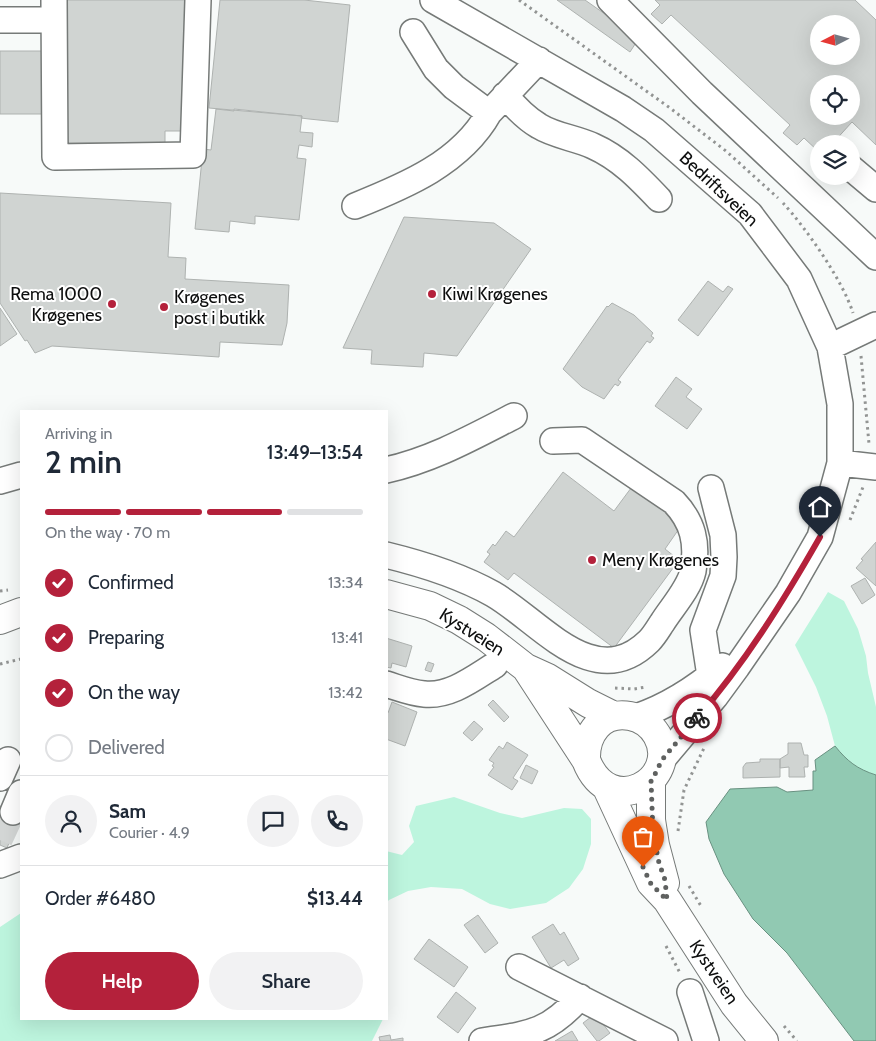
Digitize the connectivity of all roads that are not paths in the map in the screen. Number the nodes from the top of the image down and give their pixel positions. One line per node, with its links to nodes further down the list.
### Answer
1 (198, 0): 4 (street)
2 (432, 0): 7 (street, Bedriftsveien)
3 (610, 0): 11 (street)
4 (54, 10): 5 (street)
5 (0, 20)
6 (413, 32): 9 (street)
7 (539, 60): 8 (street); 18 (street, Bedriftsveien)
8 (506, 95): 9 (street); 14 (street)
9 (489, 113): 15 (street)
10 (860, 176): 13 (street)
11 (810, 180)
12 (816, 185): 16 (street)
13 (876, 189)
14 (659, 199)
15 (355, 206)
16 (876, 257)
17 (868, 329): 18 (street)
18 (830, 347): 21 (street, Bedriftsveien)
19 (514, 416): 23 (street)
20 (553, 441): 27 (street)
21 (840, 463): 22 (street); 31 (street, Bedriftsveien)
22 (872, 466)
23 (388, 469)
24 (20, 475): 25 (street)
25 (0, 481)
26 (711, 488): 35 (street)
27 (388, 556)
28 (388, 595): 34 (main road, Kystveien)
29 (20, 612): 30 (main road)
30 (0, 621): 32 (main road)
31 (766, 625): 35 (street, Bedriftsveien); 39 (street, Bedriftsveien)
32 (20, 628)
33 (495, 666): 36 (street)
34 (526, 668): 37 (main road, Kystveien); 38 (main road, Kystveien)
35 (710, 676): 37 (street, Bedriftsveien)
36 (388, 685)
37 (625, 717): 38 (main road); 39 (main road)
38 (586, 760): 40 (main road)
39 (656, 770): 40 (main road); 41 (main road, Kystveien)
40 (607, 788): 41 (main road, Kystveien)
41 (678, 892): 45 (main road, Kystveien)
42 (519, 967): 44 (street)
43 (690, 992): 48 (street)
44 (580, 998): 46 (street); 47 (street)
45 (773, 1032)
46 (482, 1041)
47 (665, 1041)
48 (706, 1041)

